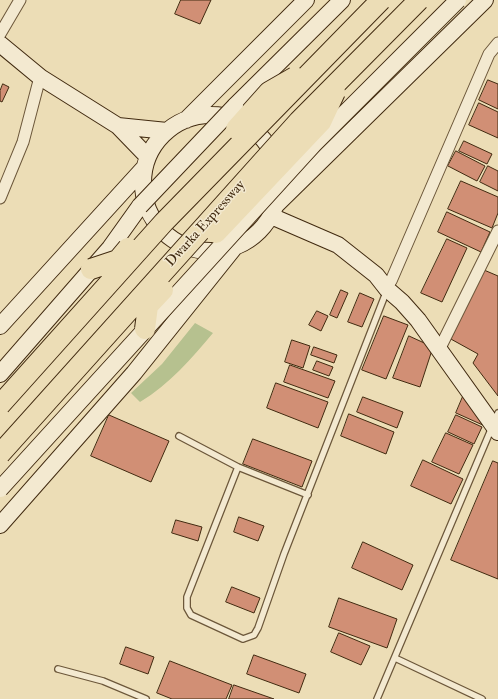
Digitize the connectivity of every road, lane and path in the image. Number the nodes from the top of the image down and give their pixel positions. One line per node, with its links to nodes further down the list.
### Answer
1 (20, 0): 8 (street)
2 (306, 0): 14 (street)
3 (342, 0): 22 (street, bridge)
4 (381, 0): 11 (highway, bridge)
5 (419, 0): 13 (highway, Dwarka Expressway, bridge)
6 (458, 0): 25 (street, bridge)
7 (485, 0): 19 (street)
8 (0, 34)
9 (498, 43): 23 (street)
10 (0, 44): 12 (street)
11 (315, 66): 22 (highway, bridge); 28 (highway, bridge)
12 (40, 77): 15 (street); 18 (street)
13 (341, 79): 25 (highway, bridge); 31 (highway, Dwarka Expressway, bridge)
14 (186, 120): 16 (street); 19 (street)
15 (118, 126): 16 (street); 17 (street)
16 (167, 131): 17 (street)
17 (146, 162): 21 (street); 24 (street)
18 (0, 198)
19 (273, 210): 21 (street); 23 (street)
20 (498, 231): 26 (street)
21 (234, 248): 35 (street)
22 (92, 269): 27 (street)
23 (389, 285): 26 (street); 34 (lane)
24 (0, 326)
25 (145, 329): 33 (street, bridge)
26 (442, 345): 29 (street)
27 (0, 374)
28 (0, 406)
29 (497, 421): 36 (lane)
30 (179, 436): 32 (lane)
31 (0, 454)
32 (238, 467): 34 (lane); 34 (lane)
33 (0, 489)
34 (308, 495)
35 (0, 525)
36 (395, 658): 39 (lane); 40 (lane)
37 (58, 669): 38 (lane)
38 (146, 699)
39 (377, 699)
40 (482, 699)

